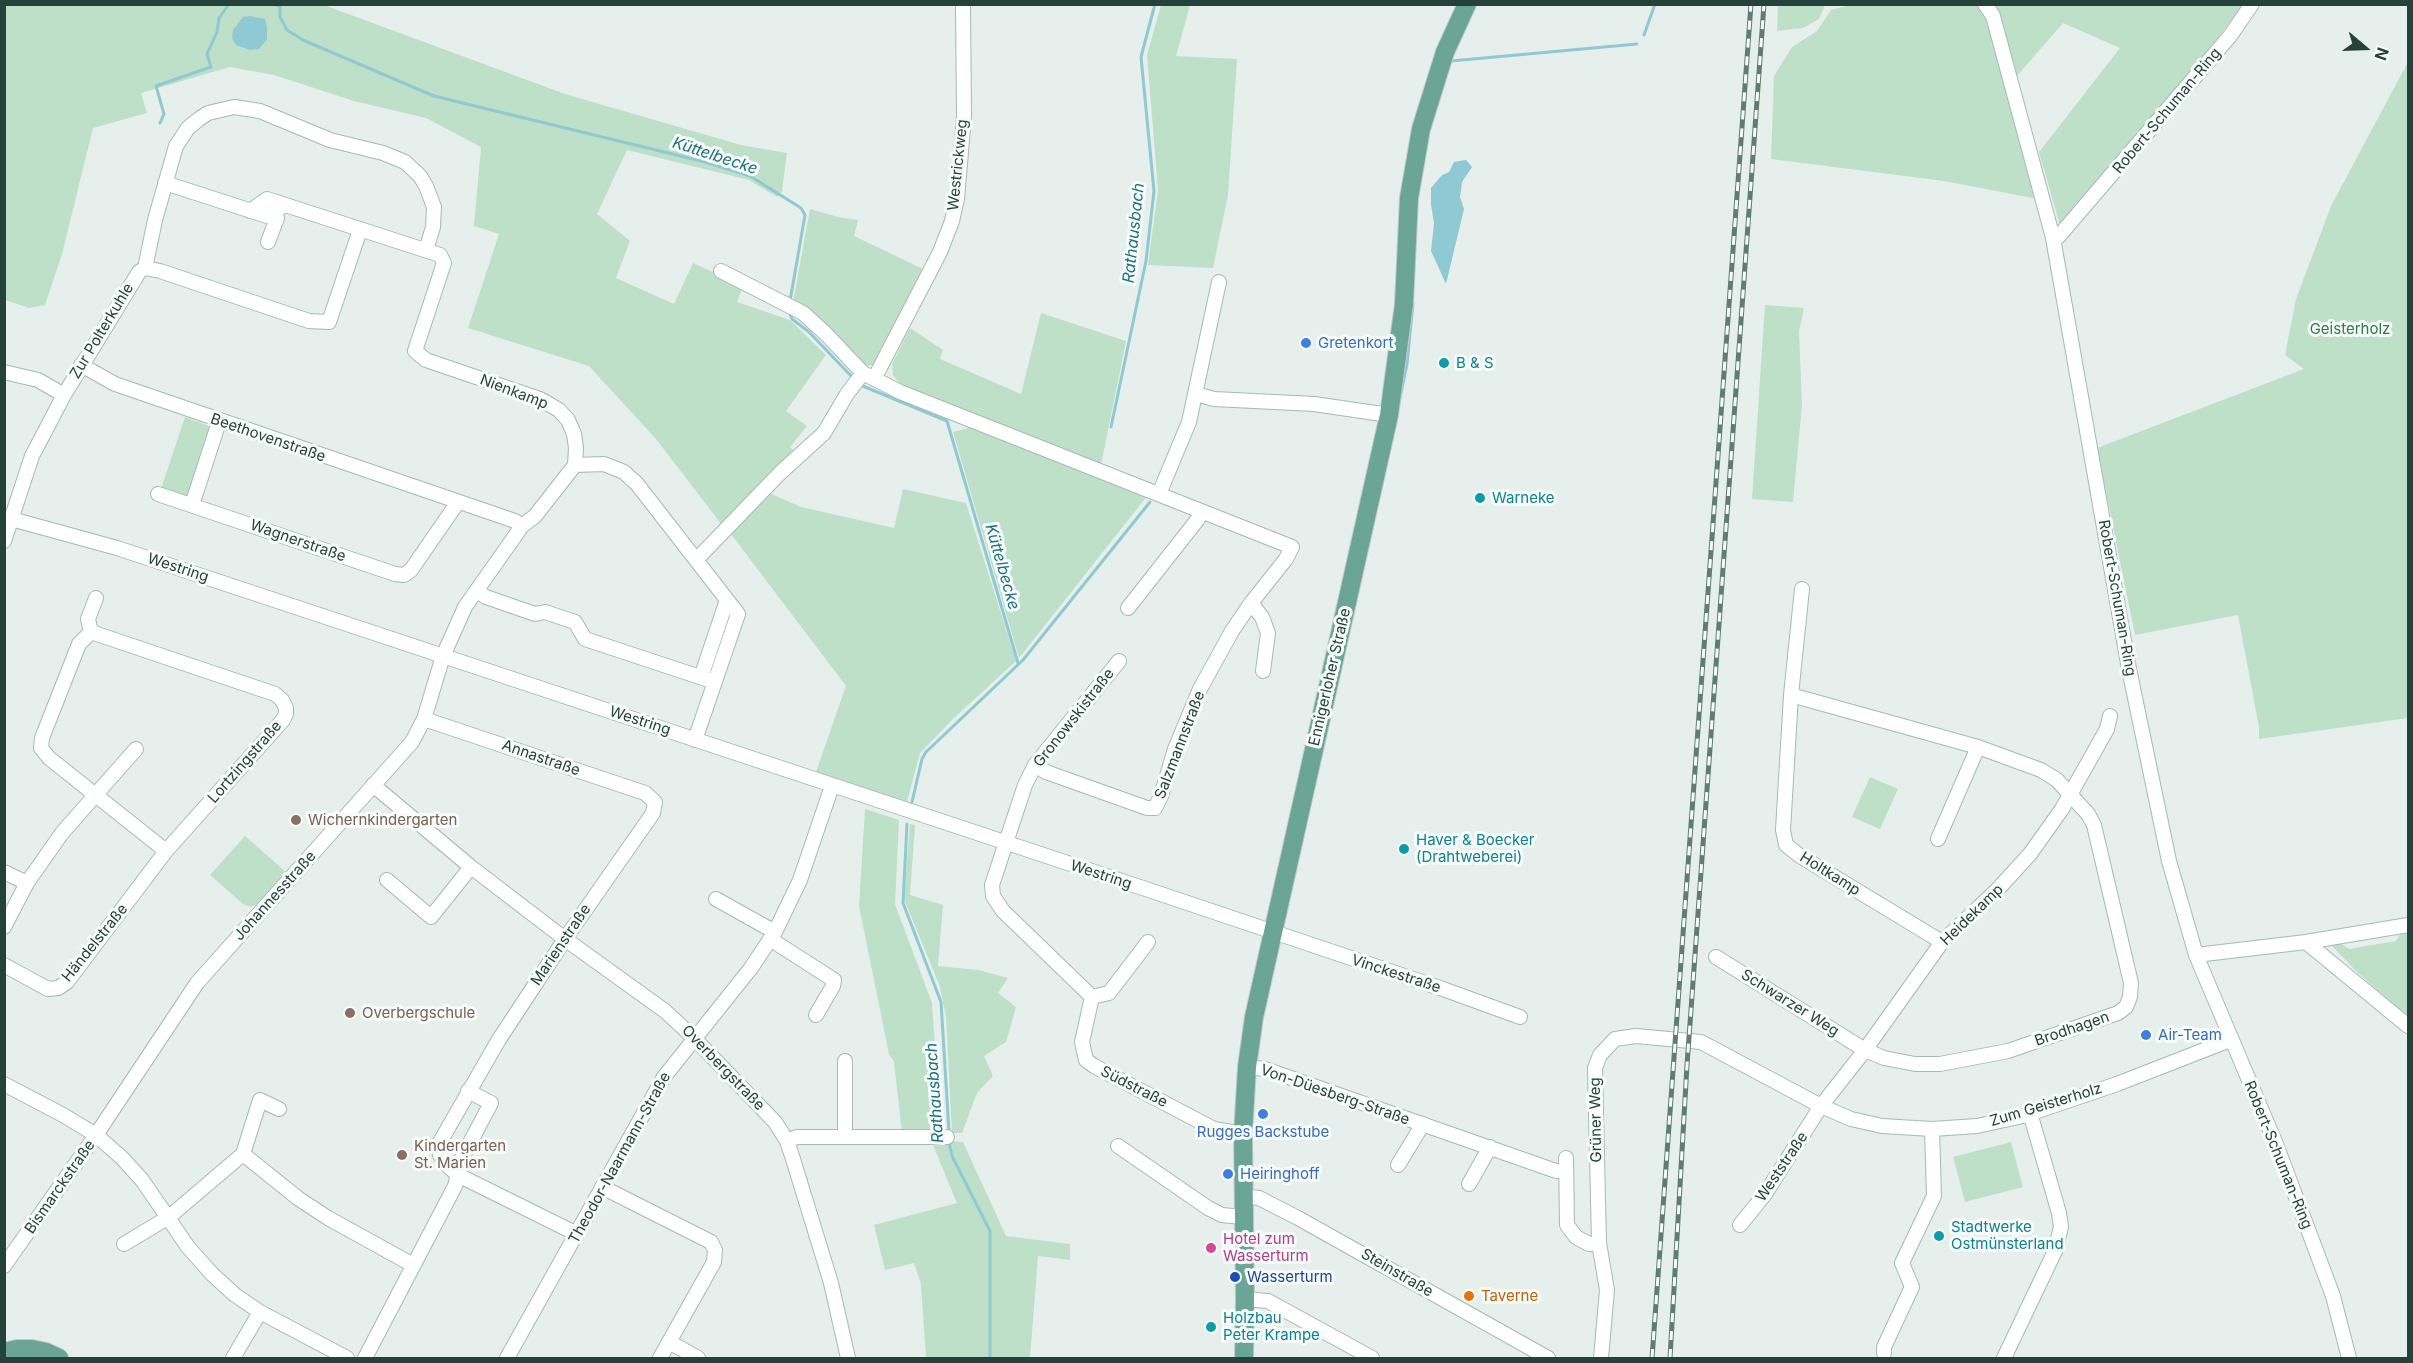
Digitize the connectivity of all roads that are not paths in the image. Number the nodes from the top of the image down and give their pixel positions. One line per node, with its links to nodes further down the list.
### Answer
1 (963, 4): 18 (street, Westrickweg)
2 (1467, 4): 21 (main road, Ennigerloher Straße)
3 (1985, 4): 10 (street, Robert-Schuman-Ring)
4 (2252, 4): 10 (street, Robert-Schuman-Ring)
5 (165, 183): 7 (street); 12 (street); 13 (street)
6 (285, 205): 7 (street); 8 (street); 9 (street)
7 (250, 211): 8 (street)
8 (273, 213): 11 (street)
9 (360, 230): 12 (street); 13 (street, Zur Polterkuhle)
10 (2053, 238): 73 (street, Robert-Schuman-Ring)
11 (268, 242)
12 (426, 250): 23 (street, Nienkamp)
13 (145, 268): 16 (street, Zur Polterkuhle)
14 (721, 271): 18 (street)
15 (1219, 282): 19 (street)
16 (81, 366): 20 (street, Zur Polterkuhle); 22 (street, Beethovenstraße)
17 (4, 372): 20 (street)
18 (868, 376): 25 (street); 32 (street, Westrickweg)
19 (1196, 394): 21 (street); 25 (street)
20 (64, 395): 29 (street, Zur Polterkuhle)
21 (1389, 415): 67 (main road, Ennigerloher Straße)
22 (219, 422): 26 (street, Beethovenstraße); 27 (street)
23 (575, 465): 30 (street, Johannesstraße); 32 (street)
24 (158, 494): 27 (street, Wagnerstraße)
25 (1160, 494): 28 (street)
26 (458, 502): 27 (street, Wagnerstraße); 30 (street, Beethovenstraße)
27 (192, 504)
28 (1201, 512): 37 (street, Salzmannstraße); 38 (street)
29 (8, 518): 31 (street, Zur Polterkuhle); 40 (street, Westring)
30 (522, 526): 34 (street, Johannesstraße)
31 (4, 541)
32 (697, 559): 36 (street)
33 (1802, 589): 45 (street, Holtkamp)
34 (476, 591): 40 (street, Johannesstraße); 43 (street)
35 (96, 598): 39 (street)
36 (727, 600): 43 (street); 44 (street)
37 (1251, 603): 42 (street); 51 (street, Salzmannstraße)
38 (1128, 608)
39 (91, 632): 55 (street); 59 (street, Lortzingstraße)
40 (443, 656): 47 (street, Johannesstraße); 48 (street, Westring)
41 (1119, 661): 51 (street, Gronowskistraße)
42 (1263, 671)
43 (701, 677): 44 (street)
44 (715, 682): 48 (street)
45 (1791, 695): 49 (street); 71 (street, Holtkamp)
46 (2110, 716): 54 (street, Heidekamp)
47 (424, 719): 52 (street, Johannesstraße); 56 (street, Annastraße)
48 (695, 740): 53 (street, Westring)
49 (1978, 747): 54 (street); 57 (street)
50 (136, 750): 55 (street)
51 (1035, 765): 58 (street, Gronowskistraße)
52 (374, 785): 60 (street, Overbergstraße); 93 (street, Johannesstraße)
53 (832, 786): 58 (street, Westring); 68 (street, Theodor-Naarmann-Straße)
54 (2070, 793): 71 (street, Heidekamp); 82 (street, Brodhagen)
55 (95, 794): 59 (street); 63 (street)
56 (655, 802): 69 (street, Marienstraße)
57 (1938, 839)
58 (1006, 844): 67 (street, Westring); 76 (street)
59 (166, 851): 75 (street, Händelstraße)
60 (471, 867): 62 (street); 69 (street, Overbergstraße)
61 (4, 872): 63 (street)
62 (387, 880)
63 (27, 883): 66 (street)
64 (716, 899): 68 (street)
65 (2409, 925): 72 (street)
66 (4, 927)
67 (1273, 933): 78 (street, Vinckestraße); 84 (main road, Ennigerloher Straße)
68 (773, 936): 77 (street); 80 (street, Theodor-Naarmann-Straße)
69 (565, 939): 80 (street, Overbergstraße); 86 (street, Marienstraße)
70 (1148, 942): 76 (street)
71 (1942, 942): 82 (street, Heidekamp)
72 (2306, 942): 73 (street); 79 (street)
73 (2196, 955): 81 (street, Robert-Schuman-Ring)
74 (1716, 957): 82 (street, Schwarzer Weg)
75 (4, 965)
76 (1092, 997): 92 (street, Südstraße)
77 (816, 1015)
78 (1520, 1017)
79 (2409, 1026)
80 (694, 1038): 96 (street, Overbergstraße); 103 (street, Theodor-Naarmann-Straße)
81 (2230, 1040): 89 (street, Zum Geisterholz); 131 (street, Robert-Schuman-Ring)
82 (1865, 1050): 87 (street, Heidekamp)
83 (845, 1061): 94 (street)
84 (1247, 1067): 90 (street, Von-Düesberg-Straße); 92 (main road, Ennigerloher Straße)
85 (4, 1084): 93 (street, Bismarckstraße)
86 (468, 1091): 101 (street, Marienstraße); 101 (street)
87 (1821, 1106): 91 (street, Zum Geisterholz); 107 (street, Weststraße); 109 (street, Grüner Weg)
88 (279, 1108): 99 (street)
89 (2030, 1113): 91 (street, Zum Geisterholz); 130 (street)
90 (1423, 1124): 98 (street, Von-Düesberg-Straße); 100 (street, Von-Düesberg-Straße)
91 (1932, 1129): 117 (street)
92 (1243, 1134): 104 (main road, Ennigerloher Straße)
93 (96, 1135): 105 (street); 111 (street, Bismarckstraße)
94 (845, 1136): 95 (street); 96 (street)
95 (947, 1137)
96 (787, 1141): 125 (street, Overbergstraße)
97 (1118, 1146): 106 (street)
98 (1490, 1147): 102 (street); 109 (street, Von-Düesberg-Straße)
99 (243, 1154): 105 (street); 112 (street)
100 (1398, 1165)
101 (458, 1174): 108 (street); 112 (street)
102 (1469, 1184)
103 (602, 1187): 108 (street, Theodor-Naarmann-Straße); 115 (street)
104 (1242, 1196): 106 (main road, Ennigerloher Straße); 128 (street, Steinstraße)
105 (169, 1217): 110 (street); 114 (street)
106 (1243, 1217): 113 (main road, Ennigerloher Straße)
107 (1740, 1225)
108 (577, 1234): 122 (street, Theodor-Naarmann-Straße)
109 (1599, 1243): 129 (street, Grüner Weg)
110 (124, 1244)
111 (4, 1266)
112 (413, 1266): 121 (street)
113 (1245, 1299): 126 (main road, Ennigerloher Straße); 127 (street)
114 (260, 1312): 119 (street); 120 (street)
115 (669, 1342): 123 (street); 124 (street)
116 (4, 1352): 118 (main road)
117 (1884, 1353)
118 (59, 1359)
119 (233, 1359)
120 (347, 1359)
121 (365, 1359)
122 (507, 1359)
123 (660, 1359)
124 (698, 1359)
125 (848, 1359)
126 (1244, 1359)
127 (1372, 1359)
128 (1548, 1359)
129 (1601, 1359)
130 (2004, 1359)
131 (2349, 1359)

